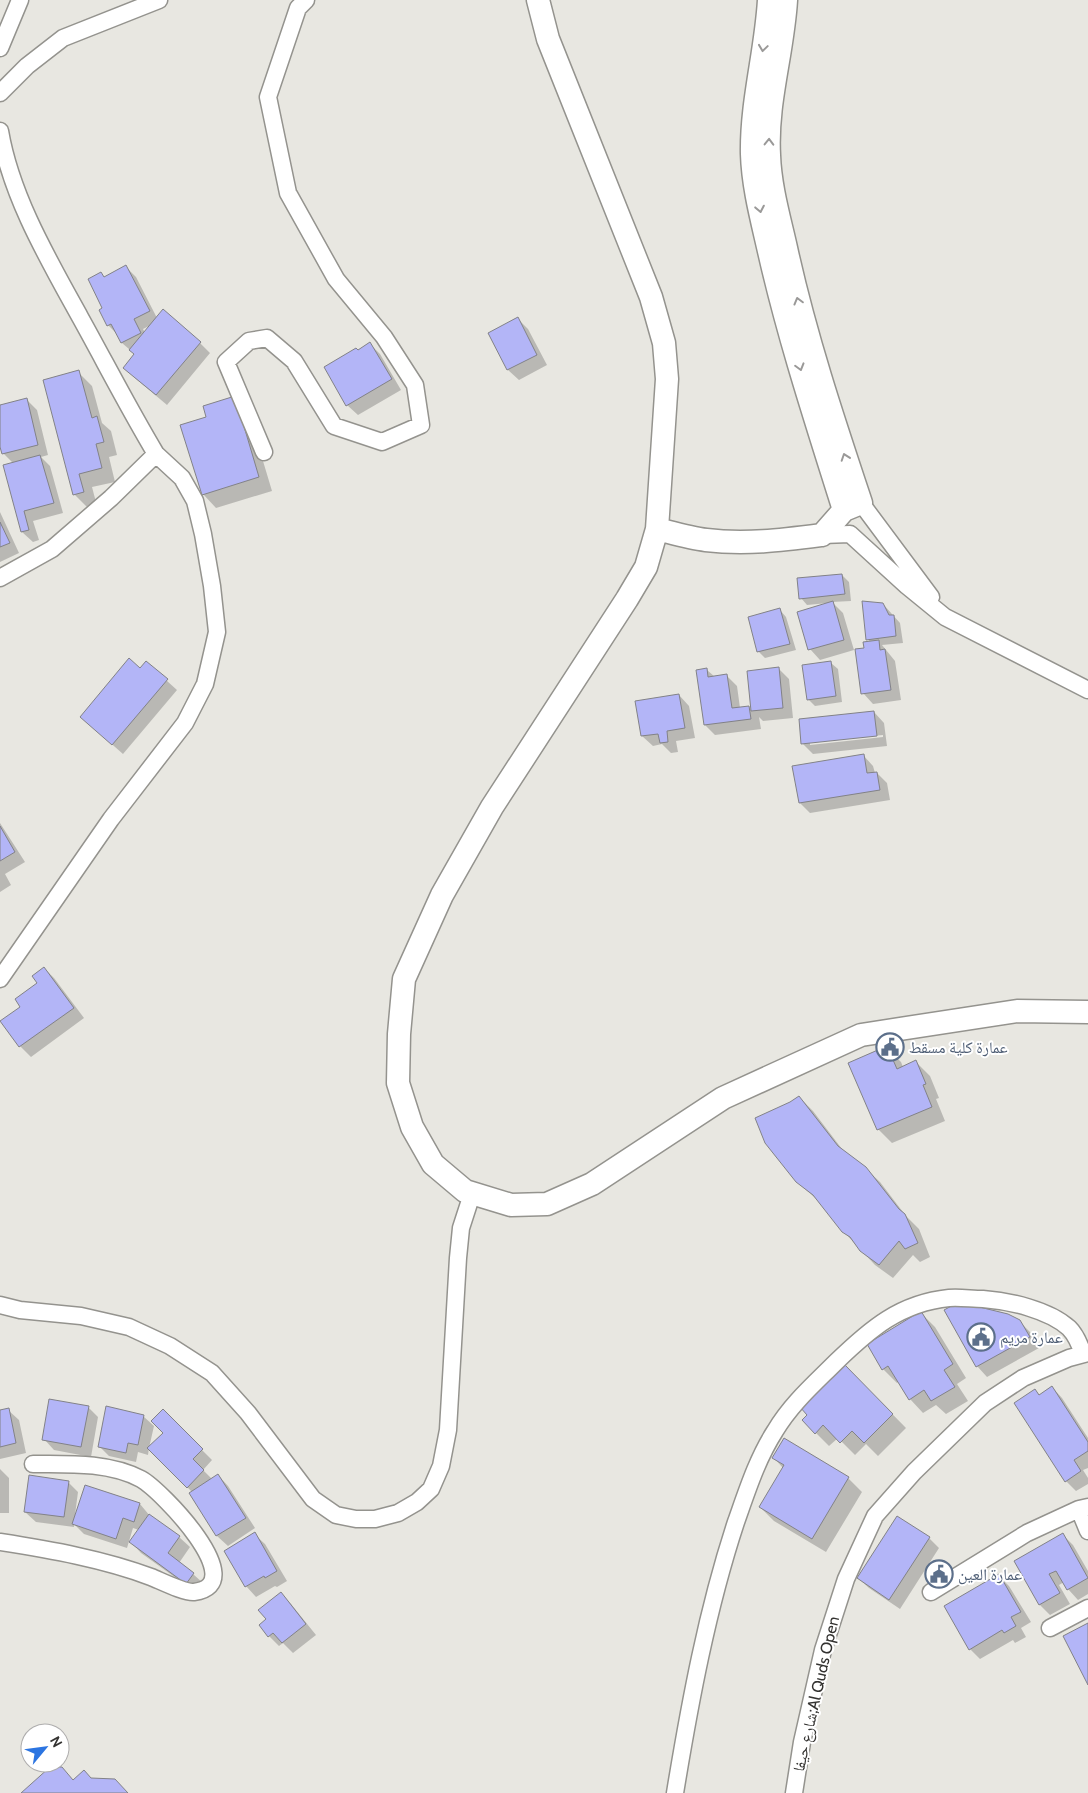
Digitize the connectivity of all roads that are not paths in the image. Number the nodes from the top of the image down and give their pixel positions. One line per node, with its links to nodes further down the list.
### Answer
1 (20, 0): 7 (street)
2 (159, 0): 8 (street)
3 (306, 0): 10 (street)
4 (538, 0): 13 (street)
5 (769, 0): 12 (street, one-way to 12)
6 (786, 0): 12 (street, one-way to 6)
7 (0, 48)
8 (0, 93)
9 (0, 131): 11 (street)
10 (264, 452)
11 (156, 454): 15 (street); 18 (street)
12 (852, 506): 14 (street); 16 (street)
13 (657, 529): 14 (street); 20 (street)
14 (822, 535): 16 (street)
15 (0, 578)
16 (945, 617): 17 (street)
17 (1088, 690)
18 (0, 979)
19 (1088, 1012): 20 (street)
20 (472, 1194): 21 (street)
21 (0, 1305)
22 (1086, 1354): 30 (street); 31 (street, شارع حيفا;Al Quds Open)
23 (33, 1464): 26 (street)
24 (1084, 1508): 25 (street); 27 (street)
25 (1088, 1531)
26 (0, 1542)
27 (931, 1592)
28 (1088, 1608): 29 (street)
29 (1050, 1628)
30 (675, 1793)
31 (794, 1793)

